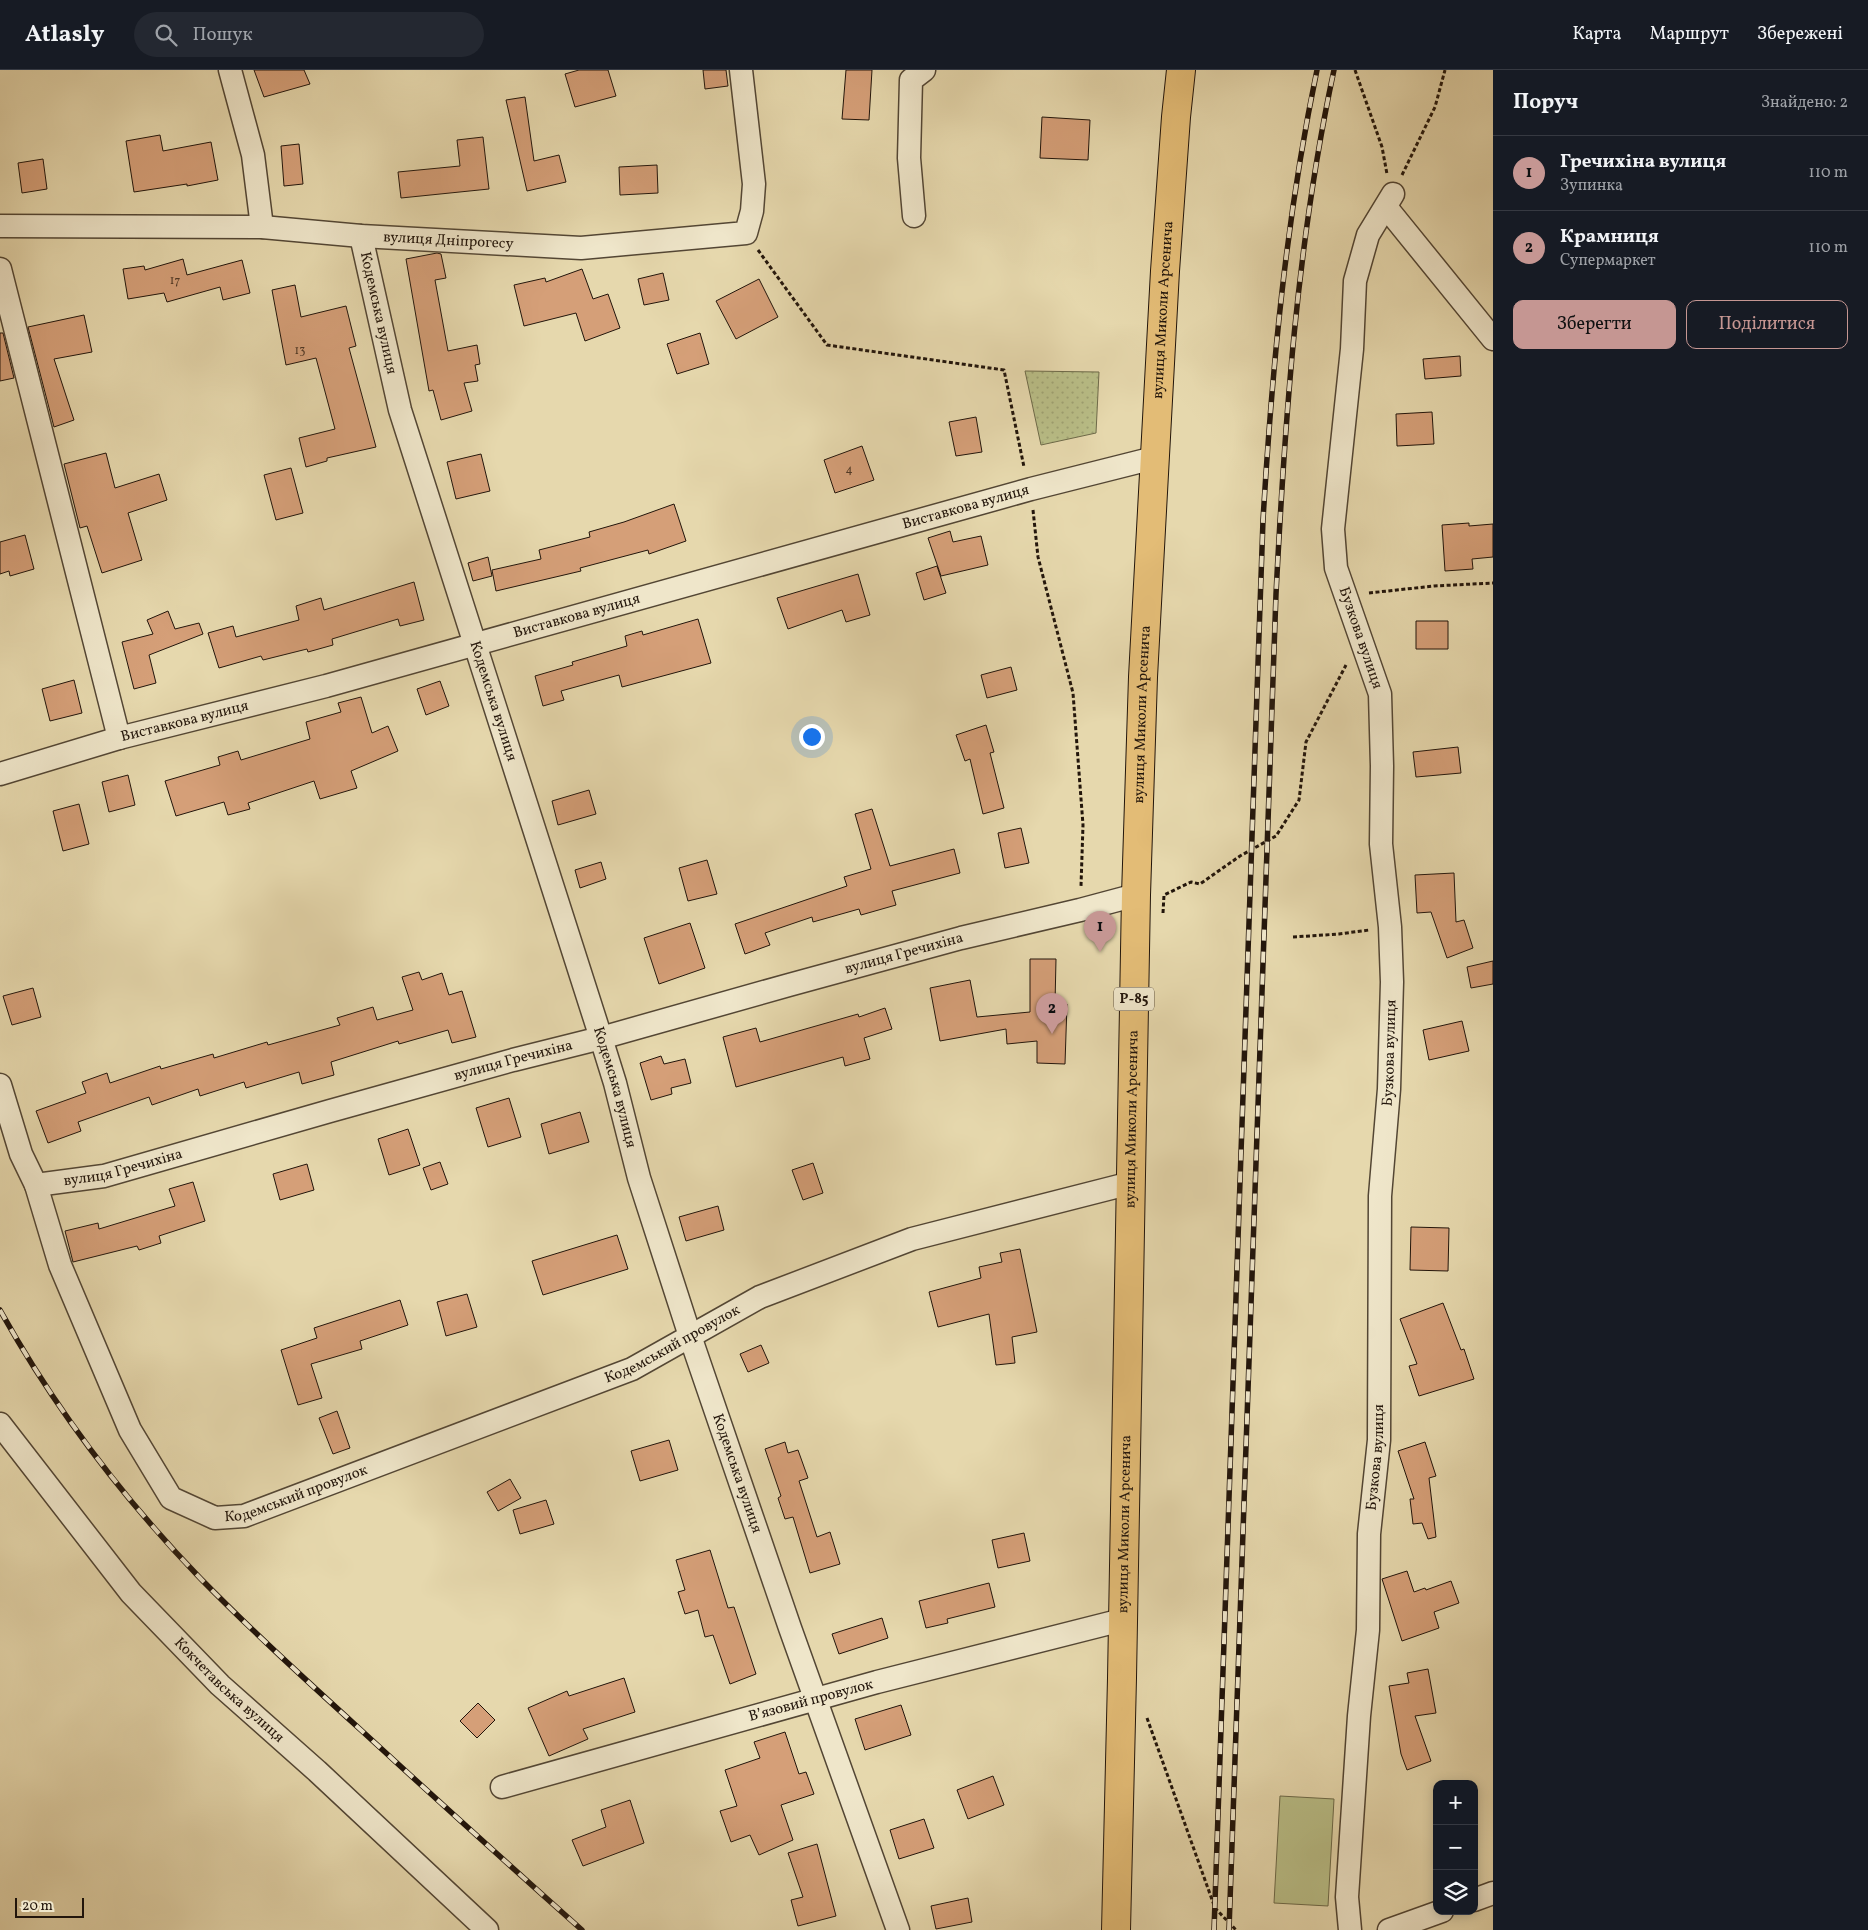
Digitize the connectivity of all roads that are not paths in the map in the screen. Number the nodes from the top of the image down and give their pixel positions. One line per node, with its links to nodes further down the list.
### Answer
1 (230, 70): 7 (street)
2 (741, 70): 8 (street, вулиця Дніпрогесу)
3 (924, 70): 5 (street)
4 (1181, 70): 11 (main road, вулиця Миколи Арсенича / Р-85)
5 (914, 216)
6 (0, 226): 7 (street, вулиця Дніпрогесу)
7 (262, 227): 8 (street, вулиця Дніпрогесу)
8 (361, 236): 12 (street, Кодемська вулиця)
9 (0, 269): 13 (street)
10 (1493, 339): 31 (street, Бузкова вулиця)
11 (1154, 458): 12 (street, Виставкова вулиця); 15 (main road, вулиця Миколи Арсенича / Р-85)
12 (474, 644): 13 (street, Виставкова вулиця); 16 (street, Кодемська вулиця)
13 (120, 738): 14 (street, Виставкова вулиця)
14 (0, 774)
15 (1136, 895): 16 (street, вулиця Гречихіна); 18 (main road, вулиця Миколи Арсенича / Р-85)
16 (601, 1038): 19 (street, вулиця Гречихіна); 20 (street, Кодемська вулиця)
17 (0, 1085): 19 (street)
18 (1131, 1183): 20 (street, Кодемський провулок); 22 (main road, вулиця Миколи Арсенича / Р-85)
19 (36, 1185): 20 (street, Кодемський провулок)
20 (690, 1336): 23 (street, Кодемська вулиця)
21 (0, 1424): 28 (street, Кокчетавська вулиця)
22 (1122, 1620): 23 (street, Вʼязовий провулок); 30 (main road, вулиця Миколи Арсенича / Р-85)
23 (815, 1700): 24 (street, Вʼязовий провулок); 29 (street, Кодемська вулиця)
24 (502, 1787)
25 (1493, 1893): 26 (street)
26 (1478, 1899)
27 (1433, 1914): 32 (street)
28 (487, 1930)
29 (898, 1930)
30 (1116, 1930)
31 (1350, 1930)
32 (1390, 1930)

